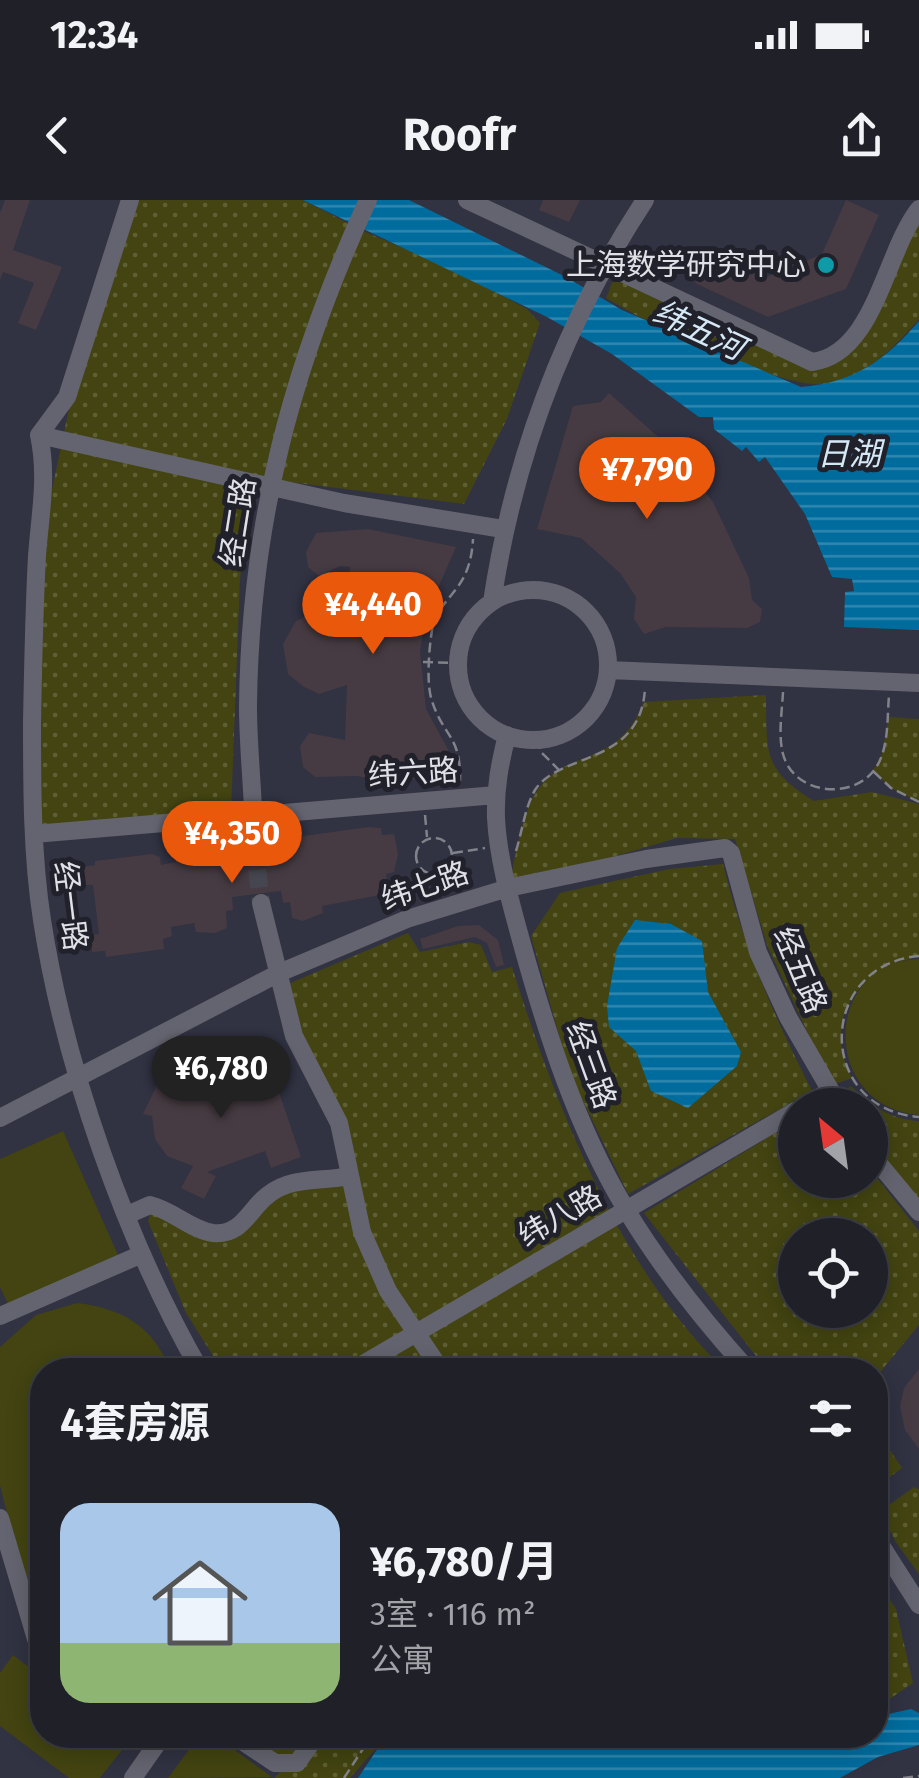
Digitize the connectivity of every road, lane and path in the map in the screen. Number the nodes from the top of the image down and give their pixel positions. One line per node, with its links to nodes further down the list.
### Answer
1 (130, 200): 8 (lane)
2 (368, 200): 9 (lane, 经二路)
3 (467, 200): 7 (lane)
4 (646, 200): 7 (lane)
5 (910, 200): 6 (lane)
6 (919, 209): 7 (lane)
7 (599, 272): 11 (lane)
8 (39, 436): 9 (lane); 30 (lane, 经一路)
9 (270, 487): 10 (lane); 29 (lane, 经二路)
10 (474, 524): 11 (lane); 14 (path)
11 (504, 529): 12 (lane)
12 (492, 602): 15 (lane); 16 (lane)
13 (423, 662): 14 (path)
14 (432, 662): 15 (path); 26 (path)
15 (458, 663): 21 (lane)
16 (608, 670): 17 (lane); 22 (lane)
17 (646, 670): 18 (lane); 23 (path)
18 (784, 675): 19 (lane); 24 (path)
19 (890, 682): 20 (lane); 24 (path)
20 (919, 683)
21 (507, 735): 22 (lane); 25 (lane, 经三路)
22 (539, 740): 23 (path)
23 (561, 771): 37 (path)
24 (873, 772): 28 (path)
25 (496, 795): 26 (lane, 纬六路); 33 (lane, 经三路)
26 (460, 797): 27 (lane, 纬六路)
27 (424, 800): 29 (lane, 纬六路); 31 (path)
28 (919, 802)
29 (254, 814): 30 (lane, 纬六路); 32 (lane, 经二路)
30 (34, 834): 42 (lane, 经一路)
31 (427, 839): 35 (path); 36 (path)
32 (254, 843)
33 (500, 845): 35 (path); 37 (lane, 经三路)
34 (728, 850): 37 (lane, 纬七路); 43 (lane, 经五路)
35 (452, 853): 36 (path)
36 (435, 874): 39 (path)
37 (508, 884): 39 (lane, 纬七路); 49 (lane, 经三路)
38 (261, 903): 41 (lane)
39 (441, 907): 41 (lane, 纬七路)
40 (919, 956): 44 (path)
41 (280, 974): 42 (lane, 纬七路); 48 (lane)
42 (80, 1077): 45 (lane, 纬七路); 51 (lane, 经一路)
43 (829, 1088)
44 (919, 1117)
45 (0, 1118)
46 (778, 1121): 49 (lane, 纬八路)
47 (888, 1175): 50 (lane)
48 (349, 1176): 51 (lane); 54 (lane)
49 (626, 1209): 54 (lane, 纬八路); 58 (lane, 经三路)
50 (919, 1212)
51 (127, 1215): 52 (lane, 经一路)
52 (142, 1254): 53 (lane); 55 (lane, 经一路)
53 (0, 1316)
54 (414, 1333): 56 (lane, 纬八路); 57 (lane)
55 (194, 1358)
56 (373, 1358)
57 (433, 1358)
58 (737, 1358)
59 (0, 1518): 62 (lane)
60 (888, 1556): 61 (lane)
61 (919, 1604)
62 (30, 1619)
63 (148, 1748): 68 (lane)
64 (252, 1748): 65 (lane)
65 (308, 1748)
66 (364, 1748): 69 (path)
67 (919, 1776): 70 (path)
68 (133, 1778)
69 (344, 1778)
70 (903, 1778)

